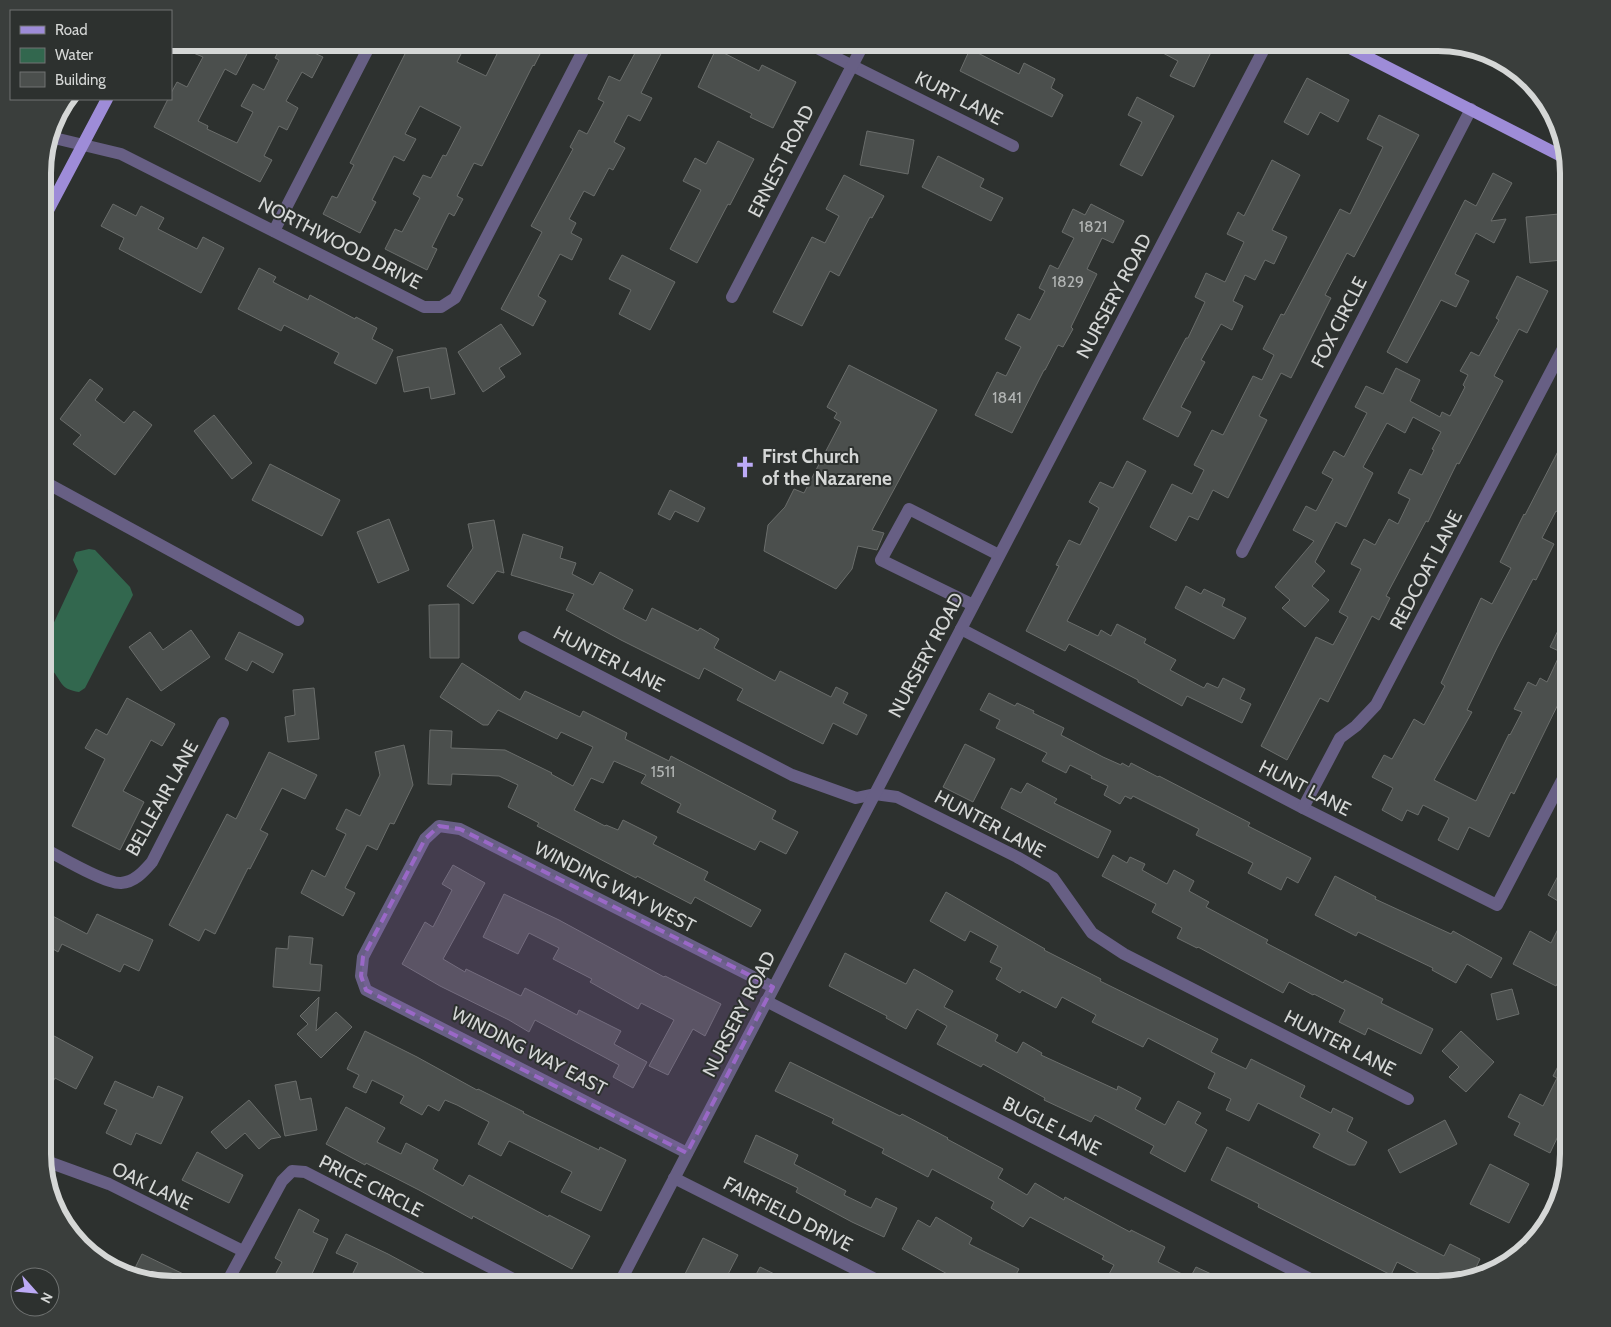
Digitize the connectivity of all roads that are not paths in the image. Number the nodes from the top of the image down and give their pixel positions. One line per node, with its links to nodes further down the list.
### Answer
1 (366, 51): 15 (street)
2 (582, 51): 15 (street, NORTHWOOD DRIVE)
3 (825, 51): 7 (street, KURT LANE)
4 (859, 51): 7 (street, ERNEST ROAD)
5 (1263, 51): 20 (street, NURSERY ROAD)
6 (1358, 51): 9 (main road)
7 (852, 65): 12 (street, KURT LANE); 16 (street, ERNEST ROAD)
8 (106, 100): 11 (main road)
9 (1471, 109): 13 (main road); 19 (street, FOX CIRCLE)
10 (56, 139): 11 (street, NORTHWOOD DRIVE)
11 (82, 145): 14 (main road); 15 (street, NORTHWOOD DRIVE)
12 (1013, 146)
13 (1558, 154)
14 (52, 203)
15 (274, 231)
16 (732, 297)
17 (1560, 354): 28 (street, REDCOAT LANE)
18 (52, 486): 22 (street)
19 (1242, 552)
20 (999, 555): 21 (street, NURSERY ROAD); 21 (street)
21 (973, 606): 23 (street, NURSERY ROAD)
22 (298, 620)
23 (961, 629): 27 (street, NURSERY ROAD); 28 (street, HUNT LANE)
24 (524, 637): 27 (street, HUNTER LANE)
25 (223, 724): 29 (street, BELLEAIR LANE)
26 (1560, 784): 28 (street, HUNT LANE)
27 (875, 794): 31 (street, NURSERY ROAD); 33 (street, HUNTER LANE)
28 (1303, 808)
29 (52, 853)
30 (361, 976): 31 (street, WINDING WAY WEST); 34 (street, WINDING WAY EAST)
31 (773, 988): 32 (street, NURSERY ROAD)
32 (766, 1001): 34 (street, NURSERY ROAD); 42 (street, BUGLE LANE)
33 (1408, 1099)
34 (687, 1153): 36 (street, NURSERY ROAD)
35 (52, 1163): 37 (street, OAK LANE)
36 (674, 1178): 40 (street, NURSERY ROAD); 41 (street, FAIRFIELD DRIVE)
37 (243, 1251): 38 (street, PRICE CIRCLE); 39 (street, PRICE CIRCLE)
38 (230, 1276)
39 (507, 1276)
40 (623, 1276)
41 (869, 1276)
42 (1304, 1276)

